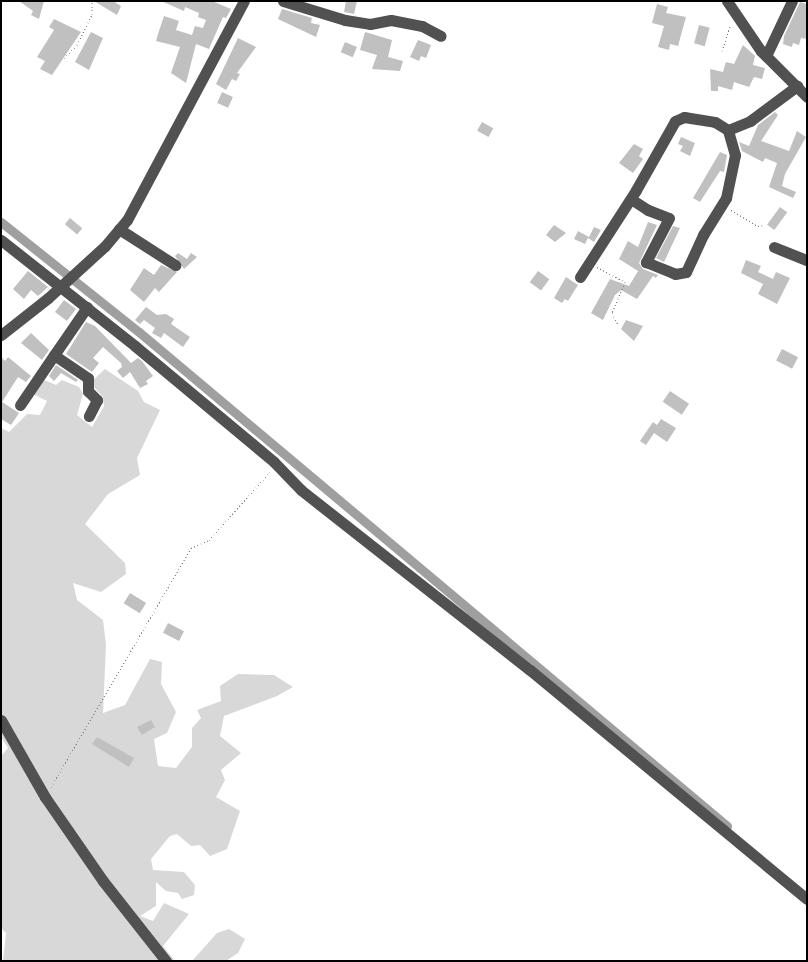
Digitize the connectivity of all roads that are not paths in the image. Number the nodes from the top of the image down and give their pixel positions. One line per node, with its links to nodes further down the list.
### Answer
1 (244, 1): 11 (street)
2 (283, 1): 5 (street)
3 (727, 1): 6 (street)
4 (792, 1): 6 (street)
5 (441, 36)
6 (766, 56): 7 (street)
7 (797, 86): 8 (street); 9 (street)
8 (807, 97)
9 (728, 130): 10 (street); 10 (street)
10 (631, 199): 16 (street)
11 (119, 229): 15 (street); 17 (street)
12 (1, 240): 17 (street)
13 (774, 247): 14 (street)
14 (807, 260)
15 (175, 265)
16 (580, 277)
17 (64, 283): 18 (street); 19 (street)
18 (87, 307): 20 (street); 24 (street)
19 (1, 335)
20 (54, 355): 21 (street); 22 (street)
21 (20, 405)
22 (89, 416)
23 (1, 720): 25 (street)
24 (807, 900)
25 (166, 961)

